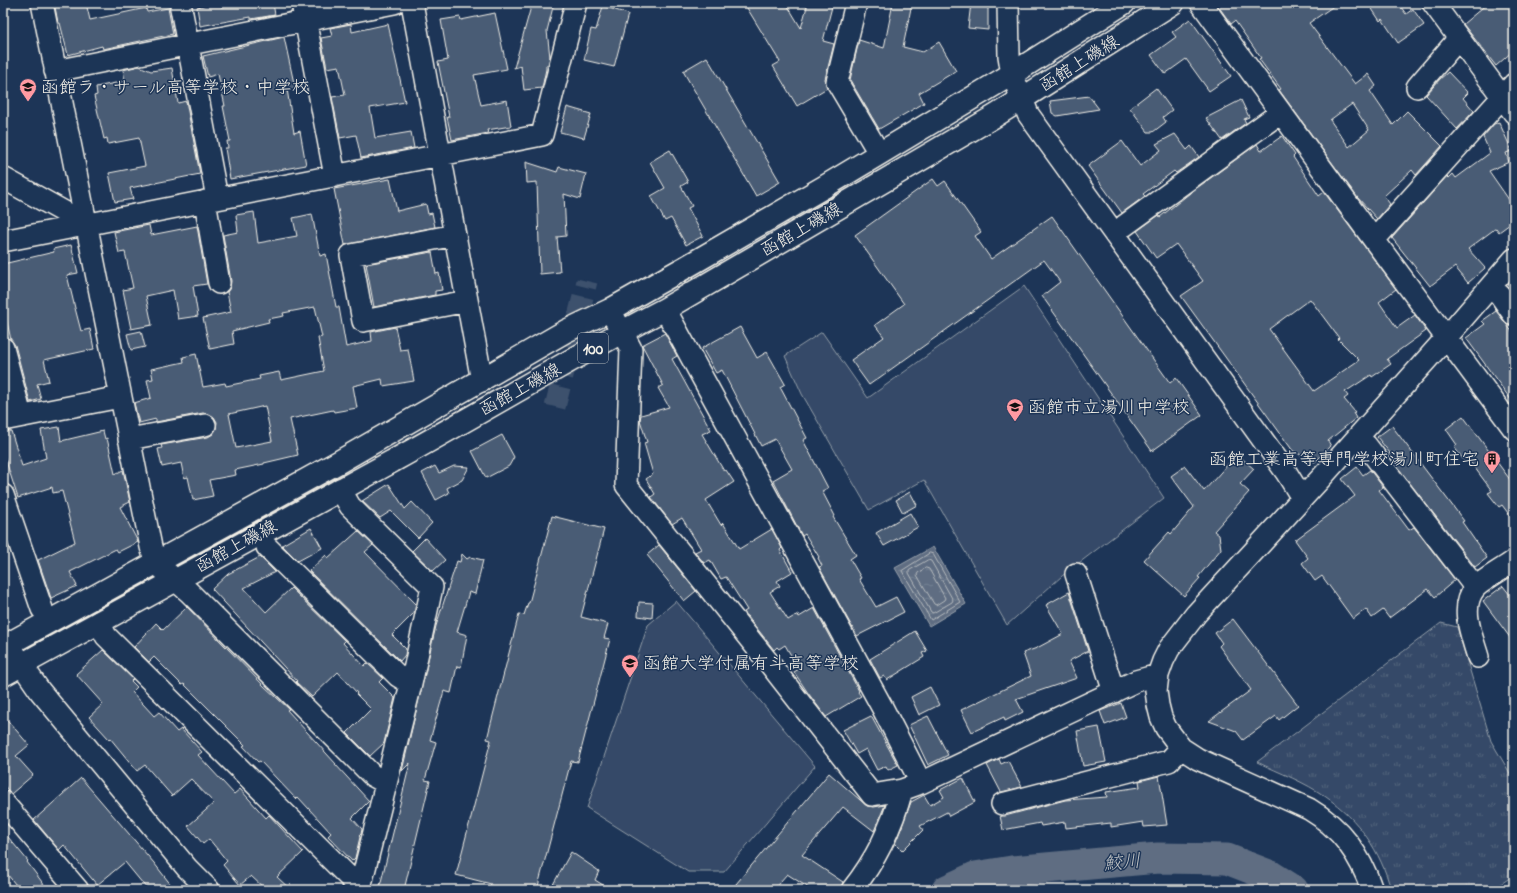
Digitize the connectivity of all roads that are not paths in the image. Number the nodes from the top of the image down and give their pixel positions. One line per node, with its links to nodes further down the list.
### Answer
1 (42, 3): 15 (street)
2 (180, 3): 14 (street)
3 (394, 3): 12 (street)
4 (412, 3): 22 (street)
5 (576, 3): 22 (street)
6 (856, 3): 21 (street)
7 (1008, 3): 16 (street)
8 (1124, 3): 16 (main road, 函館上磯線 / 100)
9 (1173, 3): 19 (main road, 函館上磯線 / 100)
10 (1201, 3): 20 (street)
11 (1434, 3): 13 (street)
12 (304, 12): 14 (street); 23 (street)
13 (1459, 38): 17 (street); 18 (street)
14 (188, 45): 15 (street); 25 (street)
15 (55, 71): 26 (street)
16 (1012, 74): 19 (street); 21 (main road, 函館上磯線 / 100)
17 (1417, 87)
18 (1510, 98): 29 (street)
19 (1021, 99): 35 (main road, 函館上磯線 / 100); 50 (street)
20 (1280, 113): 27 (street); 29 (street)
21 (879, 153): 36 (main road, 函館上磯線 / 100)
22 (440, 156): 23 (street); 28 (street)
23 (335, 176): 25 (street)
24 (3, 178): 26 (street)
25 (211, 199): 26 (street); 32 (street)
26 (86, 224): 30 (street); 42 (street)
27 (1124, 226)
28 (455, 235): 34 (street); 34 (street)
29 (1374, 240): 39 (street)
30 (3, 241)
31 (1514, 259): 39 (street)
32 (219, 282)
33 (1500, 295): 37 (street)
34 (467, 301): 41 (street)
35 (665, 309): 38 (main road, 函館上磯線 / 100); 67 (street)
36 (610, 310): 38 (street); 41 (main road, 函館上磯線 / 100)
37 (1514, 316)
38 (621, 332): 48 (main road, 函館上磯線 / 100); 67 (street)
39 (1446, 338): 45 (street); 50 (street)
40 (3, 348): 43 (street)
41 (482, 381): 53 (main road, 函館上磯線 / 100)
42 (120, 397): 43 (street); 46 (street)
43 (12, 418)
44 (205, 425): 46 (street)
45 (1514, 429)
46 (129, 439): 53 (street)
47 (1366, 445): 56 (street)
48 (340, 489): 55 (main road, 函館上磯線 / 100); 63 (street)
49 (3, 495): 57 (street)
50 (1302, 498): 62 (street)
51 (267, 547): 63 (street)
52 (1514, 562): 56 (street)
53 (156, 563): 55 (street); 59 (main road, 函館上磯線 / 100)
54 (1076, 574): 64 (street)
55 (177, 580): 58 (main road, 函館上磯線 / 100); 66 (street)
56 (1475, 587): 60 (street)
57 (42, 609)
58 (100, 622): 61 (main road, 函館上磯線 / 100); 66 (street)
59 (6, 645): 61 (street)
60 (1478, 657)
61 (12, 670): 71 (street)
62 (1158, 674): 64 (street); 65 (street)
63 (411, 684): 66 (street)
64 (1114, 692): 67 (street)
65 (1181, 748): 69 (street); 73 (street)
66 (386, 783)
67 (912, 787): 72 (street)
68 (3, 802): 70 (street)
69 (1002, 804)
70 (78, 890)
71 (209, 890)
72 (852, 890)
73 (1372, 890)

